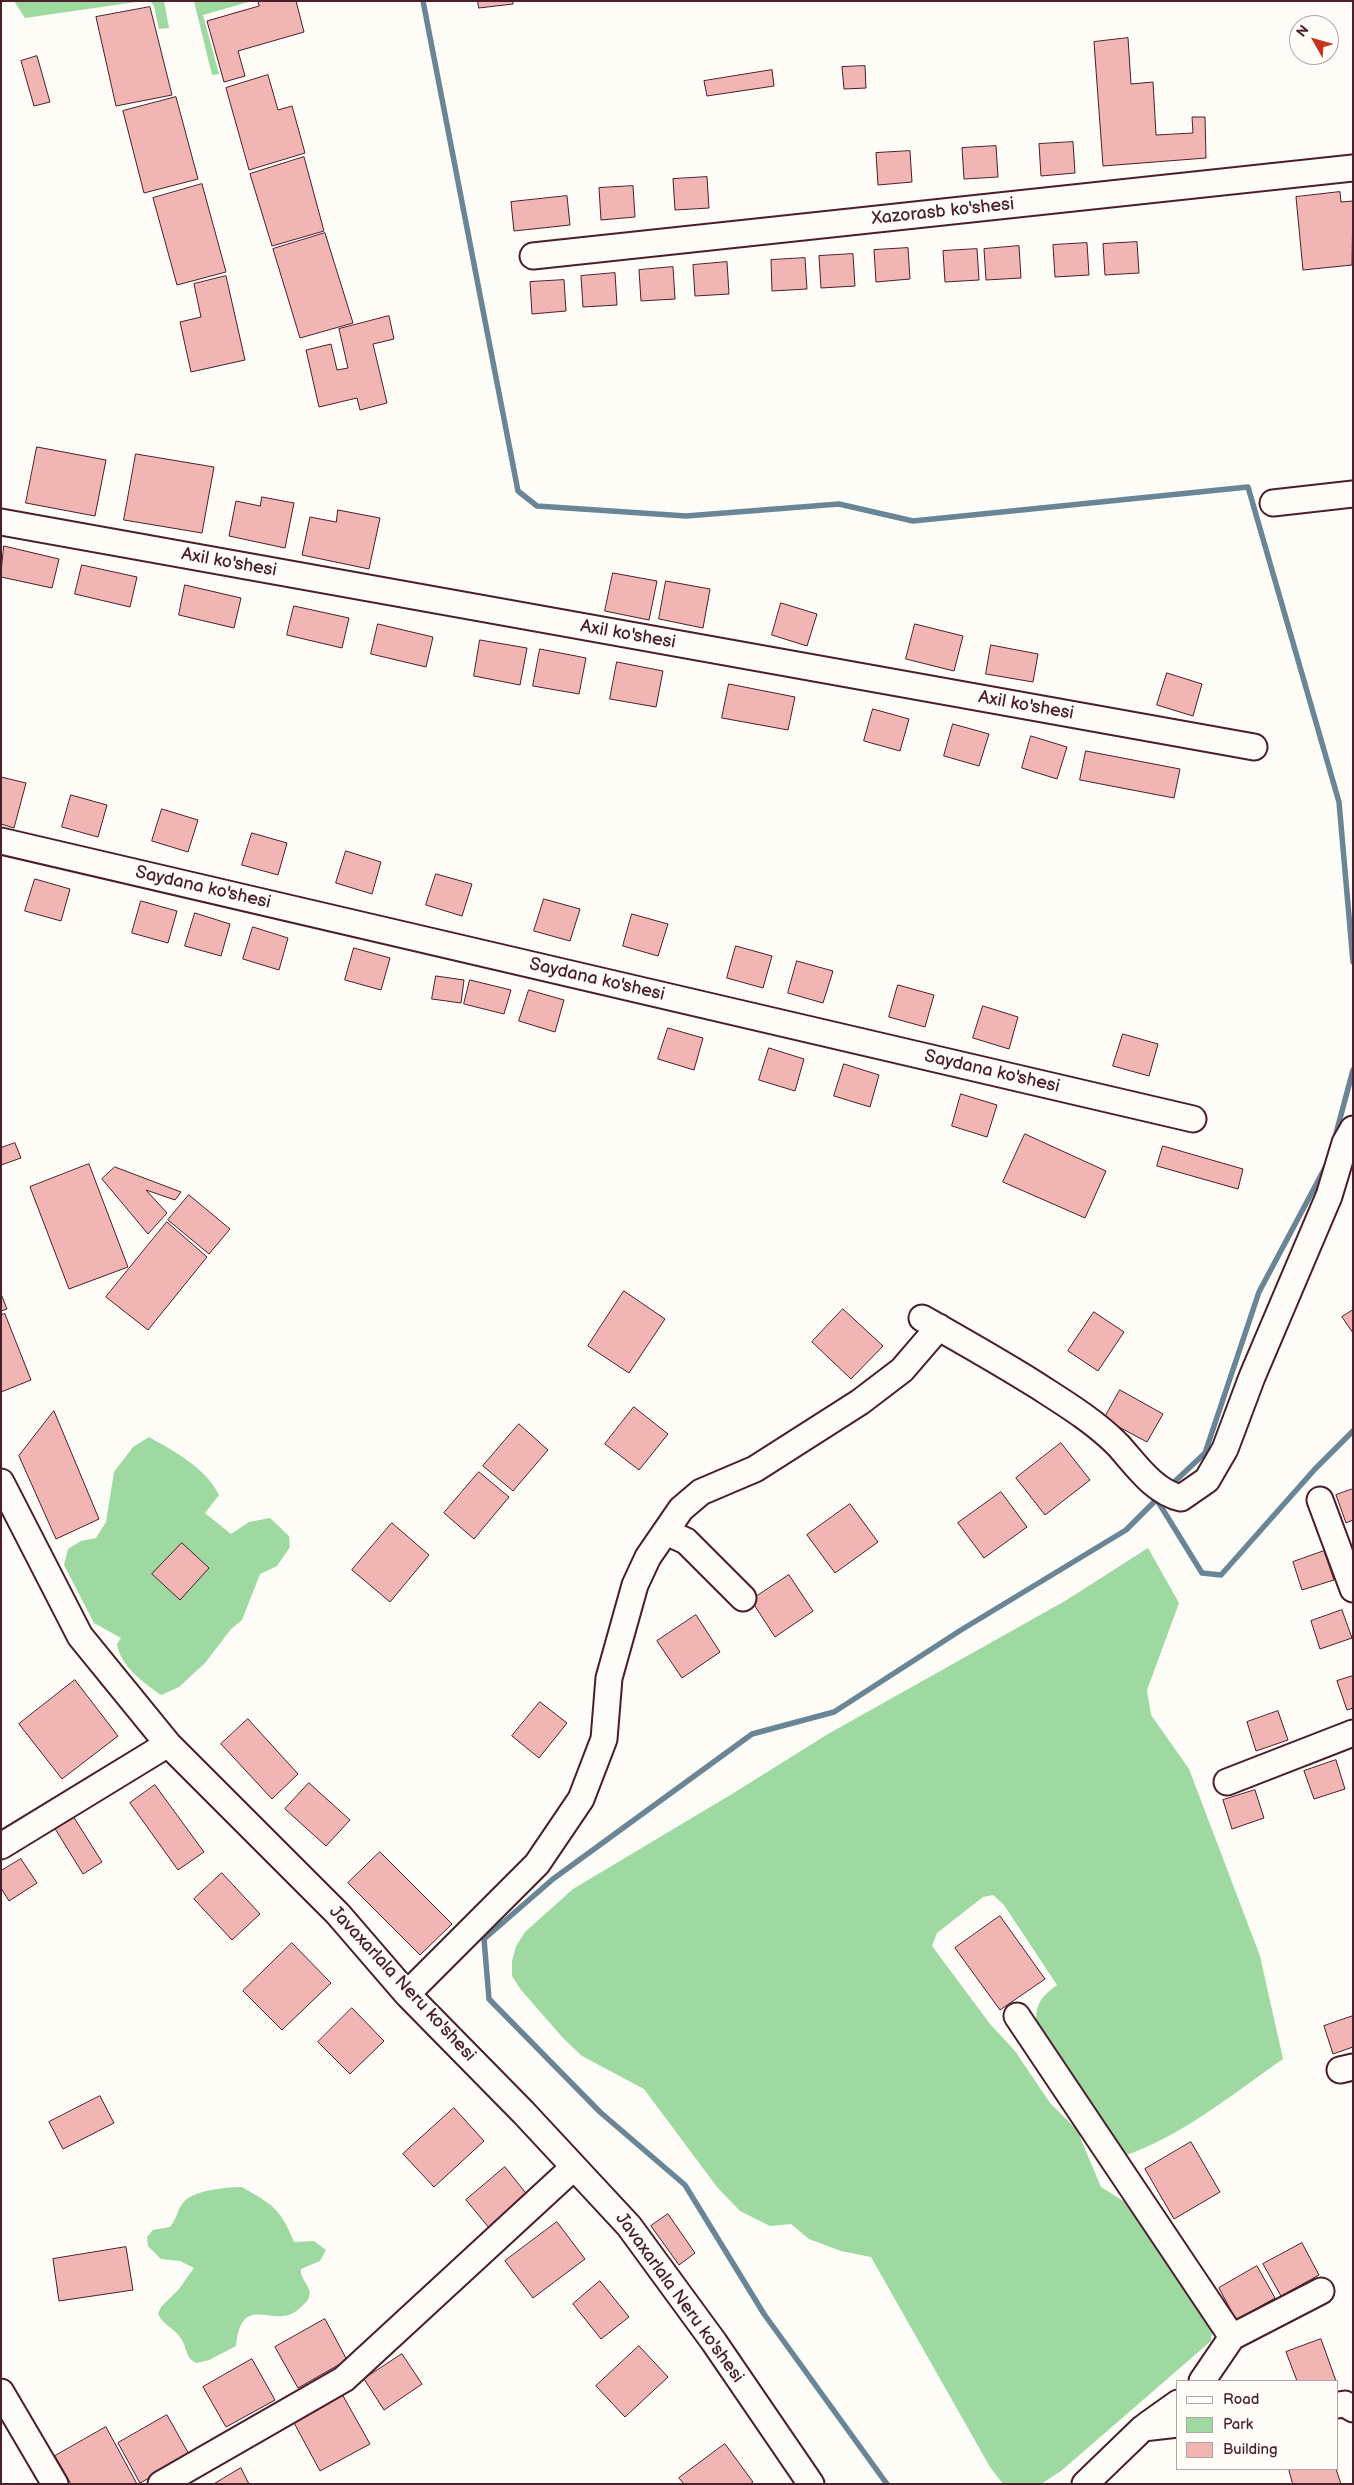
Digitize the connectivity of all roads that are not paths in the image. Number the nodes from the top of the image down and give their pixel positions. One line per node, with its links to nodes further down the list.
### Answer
1 (1353, 168): 2 (street, Xazorasb ko'shesi)
2 (533, 256)
3 (1353, 494): 4 (street)
4 (1273, 503)
5 (1, 522): 6 (street, Axil ko'shesi)
6 (1254, 747)
7 (1, 841): 8 (street, Saydana ko'shesi)
8 (1193, 1119)
9 (1353, 1129): 12 (street)
10 (1, 1482): 16 (street, Javaxarlala Neru ko'shesi)
11 (1320, 1500): 13 (street)
12 (666, 1532): 14 (street); 19 (street)
13 (1353, 1588)
14 (743, 1598)
15 (1353, 1733): 17 (street)
16 (168, 1744): 18 (street); 19 (street, Javaxarlala Neru ko'shesi)
17 (1227, 1782)
18 (1, 1846)
19 (407, 1994): 21 (street, Javaxarlala Neru ko'shesi)
20 (1017, 2016): 23 (street)
21 (574, 2167): 32 (street); 33 (street, Javaxarlala Neru ko'shesi)
22 (1321, 2291): 23 (street)
23 (1232, 2337): 24 (street)
24 (1203, 2380)
25 (1, 2392): 31 (street)
26 (1176, 2404): 30 (street)
27 (1339, 2405): 28 (street)
28 (1353, 2409)
29 (1176, 2424): 30 (street)
30 (1143, 2428): 34 (street)
31 (55, 2484)
32 (161, 2484)
33 (811, 2484)
34 (1085, 2484)

